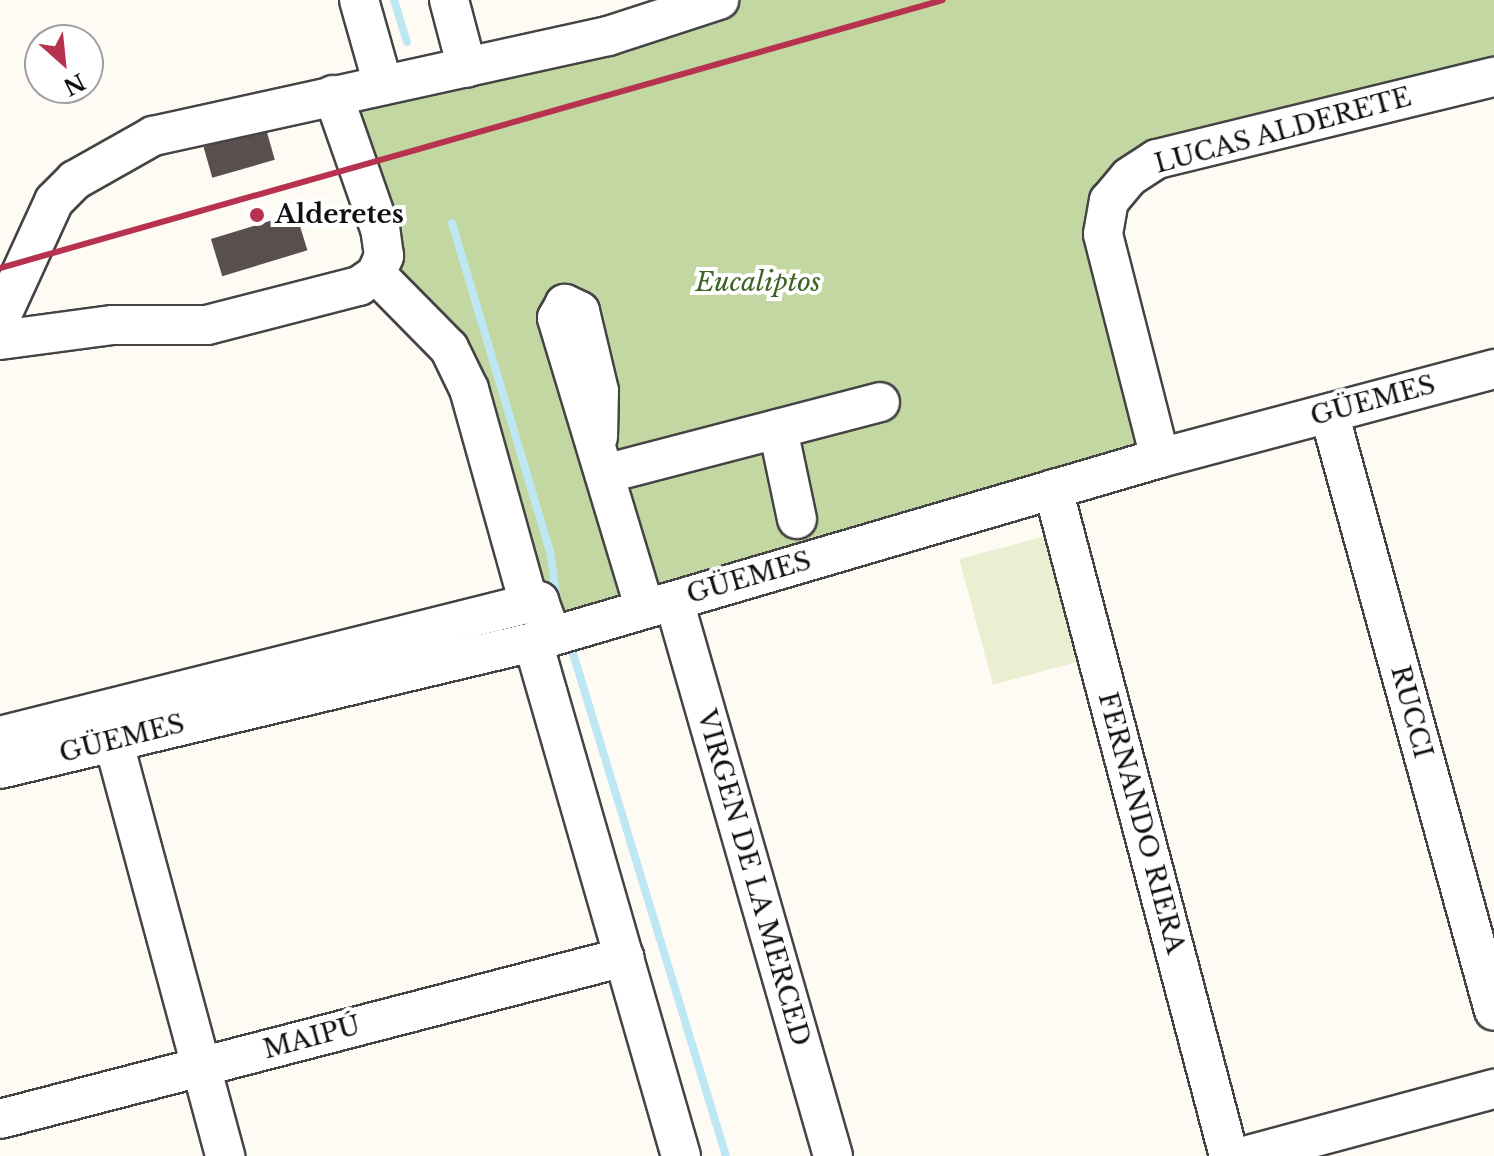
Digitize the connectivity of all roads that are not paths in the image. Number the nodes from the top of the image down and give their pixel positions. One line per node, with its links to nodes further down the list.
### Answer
1 (359, 0): 6 (street)
2 (449, 0): 4 (street)
3 (719, 0): 4 (street)
4 (467, 68): 6 (street)
5 (1494, 77): 16 (street, LUCAS ALDERETE)
6 (383, 85): 7 (street)
7 (333, 95): 8 (street); 9 (street)
8 (376, 274): 10 (street); 20 (street)
9 (0, 319)
10 (0, 340)
11 (1494, 369): 13 (street, GÜEMES)
12 (880, 402): 14 (street)
13 (1329, 413): 16 (street, GÜEMES); 26 (street, RUCCI)
14 (778, 429): 17 (street); 19 (street)
15 (598, 437): 17 (street, VIRGEN DE LA MERCED)
16 (1160, 458): 18 (street, GÜEMES)
17 (608, 473): 21 (street, VIRGEN DE LA MERCED)
18 (1053, 489): 21 (street, GÜEMES); 35 (street, FERNANDO RIERA)
19 (797, 519)
20 (529, 604): 22 (street); 23 (street)
21 (659, 605): 22 (street, GÜEMES); 34 (street, VIRGEN DE LA MERCED)
22 (555, 635): 24 (street, GÜEMES); 27 (street)
23 (0, 736)
24 (113, 740): 25 (street, GÜEMES); 29 (street)
25 (0, 769)
26 (1478, 896): 28 (street, RUCCI)
27 (624, 957): 29 (street, MAIPÚ); 33 (street)
28 (1494, 1011)
29 (202, 1067): 31 (street, MAIPÚ); 32 (street)
30 (1494, 1089): 36 (street)
31 (0, 1119)
32 (225, 1156)
33 (681, 1156)
34 (833, 1156)
35 (1229, 1156)
36 (1245, 1156)

